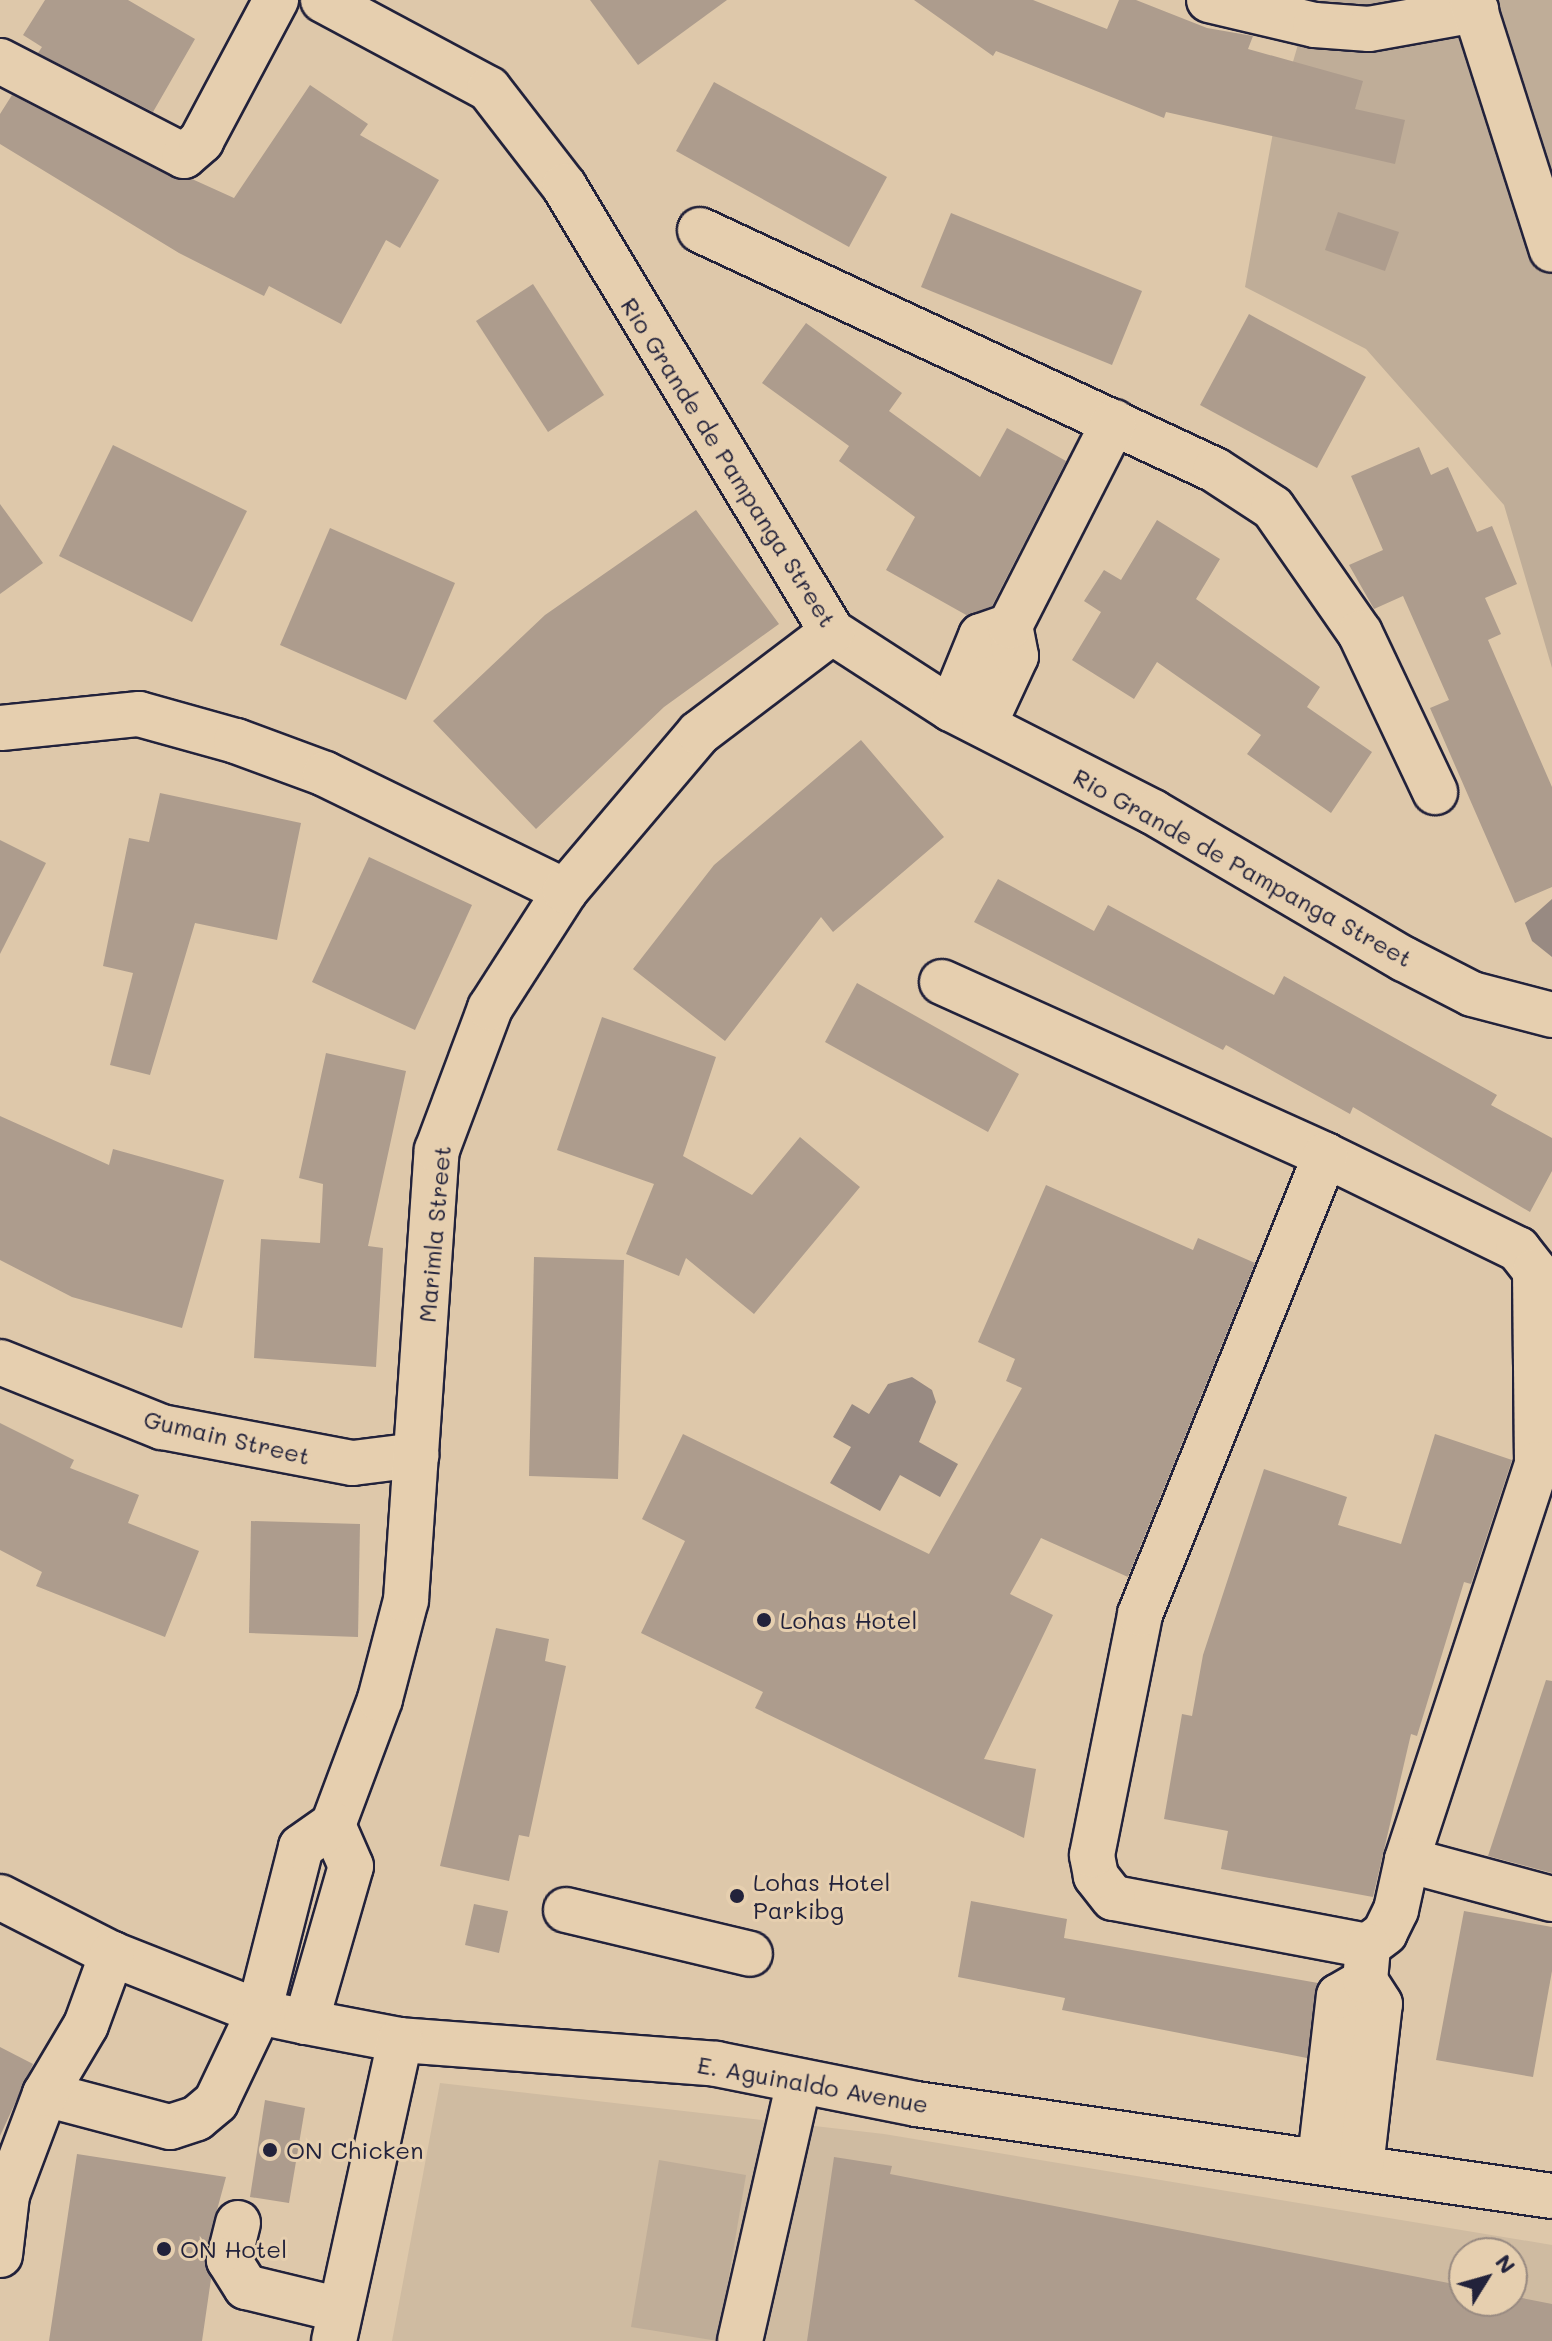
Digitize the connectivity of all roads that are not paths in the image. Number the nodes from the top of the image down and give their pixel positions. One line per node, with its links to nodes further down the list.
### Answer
1 (276, 0): 5 (street)
2 (323, 0): 9 (street, Rio Grande de Pampanga Street)
3 (1219, 2): 4 (street)
4 (1474, 5): 7 (street)
5 (0, 61)
6 (700, 230): 8 (street)
7 (1552, 250)
8 (1114, 422): 10 (street); 12 (street)
9 (832, 632): 10 (street, Rio Grande de Pampanga Street); 13 (street, Marimla Street)
10 (968, 717): 15 (street, Rio Grande de Pampanga Street)
11 (1, 728): 13 (street)
12 (1435, 792)
13 (565, 891): 19 (street, Marimla Street)
14 (942, 982): 16 (street)
15 (1552, 1015)
16 (1325, 1155): 18 (street); 27 (street)
17 (0, 1362): 19 (street, Gumain Street)
18 (1546, 1389): 21 (street)
19 (416, 1455): 20 (street, Marimla Street)
20 (333, 1825): 28 (street); 29 (street)
21 (1407, 1860): 23 (street); 27 (street)
22 (0, 1897): 25 (street, E. Aguinaldo Avenue)
23 (1552, 1899)
24 (566, 1910): 26 (street)
25 (112, 1954): 28 (street, E. Aguinaldo Avenue); 32 (street)
26 (750, 1954)
27 (1367, 1964): 33 (street)
28 (259, 2012): 29 (street, E. Aguinaldo Avenue); 32 (street)
29 (306, 2022): 30 (street, E. Aguinaldo Avenue)
30 (400, 2040): 31 (street, E. Aguinaldo Avenue); 38 (street)
31 (799, 2082): 33 (street, E. Aguinaldo Avenue); 39 (street)
32 (45, 2094): 34 (street)
33 (1341, 2163): 35 (street, E. Aguinaldo Avenue)
34 (4, 2193): 37 (street)
35 (1552, 2196)
36 (238, 2223): 38 (street)
37 (0, 2255)
38 (337, 2326)
39 (740, 2341)

